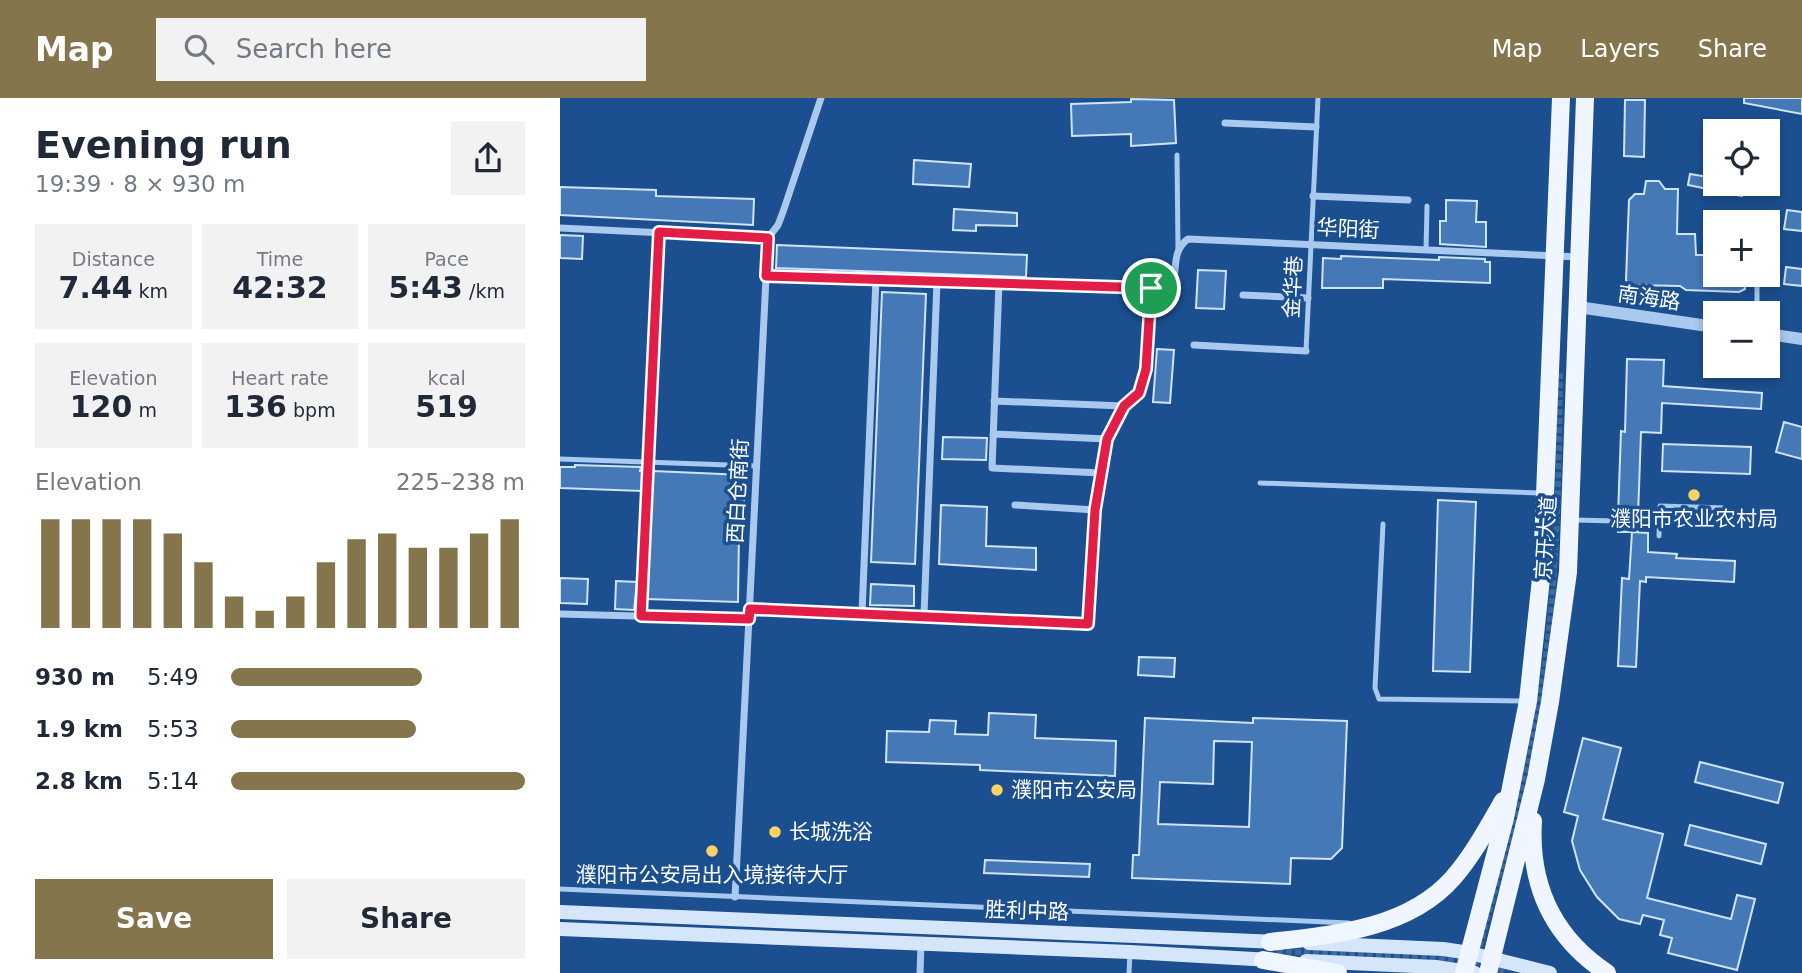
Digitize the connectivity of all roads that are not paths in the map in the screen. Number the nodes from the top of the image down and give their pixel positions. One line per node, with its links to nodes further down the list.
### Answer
1 (821, 98): 13 (street, 西白仓南街)
2 (1318, 98): 6 (lane, 金华巷)
3 (1560, 98): 17 (main road, 京开大道)
4 (1585, 98): 18 (main road, 京开大道)
5 (1225, 123): 6 (street)
6 (1316, 127): 8 (lane, 金华巷)
7 (1177, 155): 16 (lane)
8 (1313, 196): 9 (street); 14 (lane, 金华巷)
9 (1408, 200)
10 (1427, 206): 15 (lane)
11 (560, 228): 12 (street)
12 (659, 232): 13 (street); 37 (lane)
13 (768, 238): 19 (street, 西白仓南街)
14 (1311, 245): 15 (street, 华阳街); 16 (street, 华阳街); 25 (lane, 金华巷)
15 (1426, 250): 17 (street, 华阳街)
16 (1178, 251): 23 (street)
17 (1554, 256): 18 (street, 华阳街); 41 (main road, 京开大道)
18 (1579, 257): 26 (main road, 京开大道)
19 (766, 276): 20 (street); 38 (street, 西白仓南街)
20 (876, 279): 21 (street); 50 (street)
21 (937, 282): 22 (street); 52 (street)
22 (999, 284): 23 (street); 32 (street)
23 (1151, 288): 33 (street)
24 (1243, 295): 25 (street)
25 (1308, 298): 31 (lane, 金华巷)
26 (1578, 307): 27 (street, 南海路); 45 (main road, 京开大道)
27 (1703, 325)
28 (1780, 336): 29 (street)
29 (1802, 339)
30 (1194, 345): 31 (street)
31 (1306, 351)
32 (994, 401): 33 (street); 34 (street)
33 (1124, 406): 35 (street)
34 (993, 434): 35 (street); 39 (street)
35 (1107, 439): 39 (street)
36 (560, 459): 37 (lane)
37 (648, 462): 38 (lane); 53 (lane)
38 (757, 466): 49 (street, 西白仓南街)
39 (1101, 473): 44 (street)
40 (1260, 483): 41 (lane)
41 (1545, 493): 55 (main road, 京开大道)
42 (1015, 505): 44 (street)
43 (1726, 508): 46 (lane)
44 (1095, 510): 52 (street)
45 (1571, 520): 46 (lane); 56 (main road, 京开大道)
46 (1659, 522): 48 (lane)
47 (1383, 524): 55 (lane)
48 (1659, 536)
49 (750, 609): 50 (street); 54 (street, 西白仓南街)
50 (862, 613): 52 (street)
51 (560, 614): 53 (street)
52 (924, 615)
53 (641, 616): 54 (street)
54 (749, 619): 59 (street, 西白仓南街)
55 (1528, 701): 57 (main road, 京开大道)
56 (1536, 779): 67 (main road, 京开大道); 73 (main road)
57 (1512, 786): 61 (main road); 68 (main road, 京开大道)
58 (560, 889): 59 (lane)
59 (735, 897): 61 (lane)
60 (560, 912): 63 (main road, 胜利中路)
61 (1370, 925): 63 (main road)
62 (560, 929): 64 (main road, 胜利中路)
63 (1270, 942): 68 (main road, 胜利中路)
64 (921, 945): 65 (main road, 胜利中路); 69 (street)
65 (1130, 952): 66 (main road, 胜利中路); 70 (lane)
66 (1263, 960): 68 (main road, 胜利中路); 71 (main road)
67 (1490, 966): 68 (main road, 胜利中路); 72 (main road, 胜利中路)
68 (1469, 967)
69 (920, 973)
70 (1129, 973)
71 (1338, 973)
72 (1550, 973)
73 (1607, 973)

